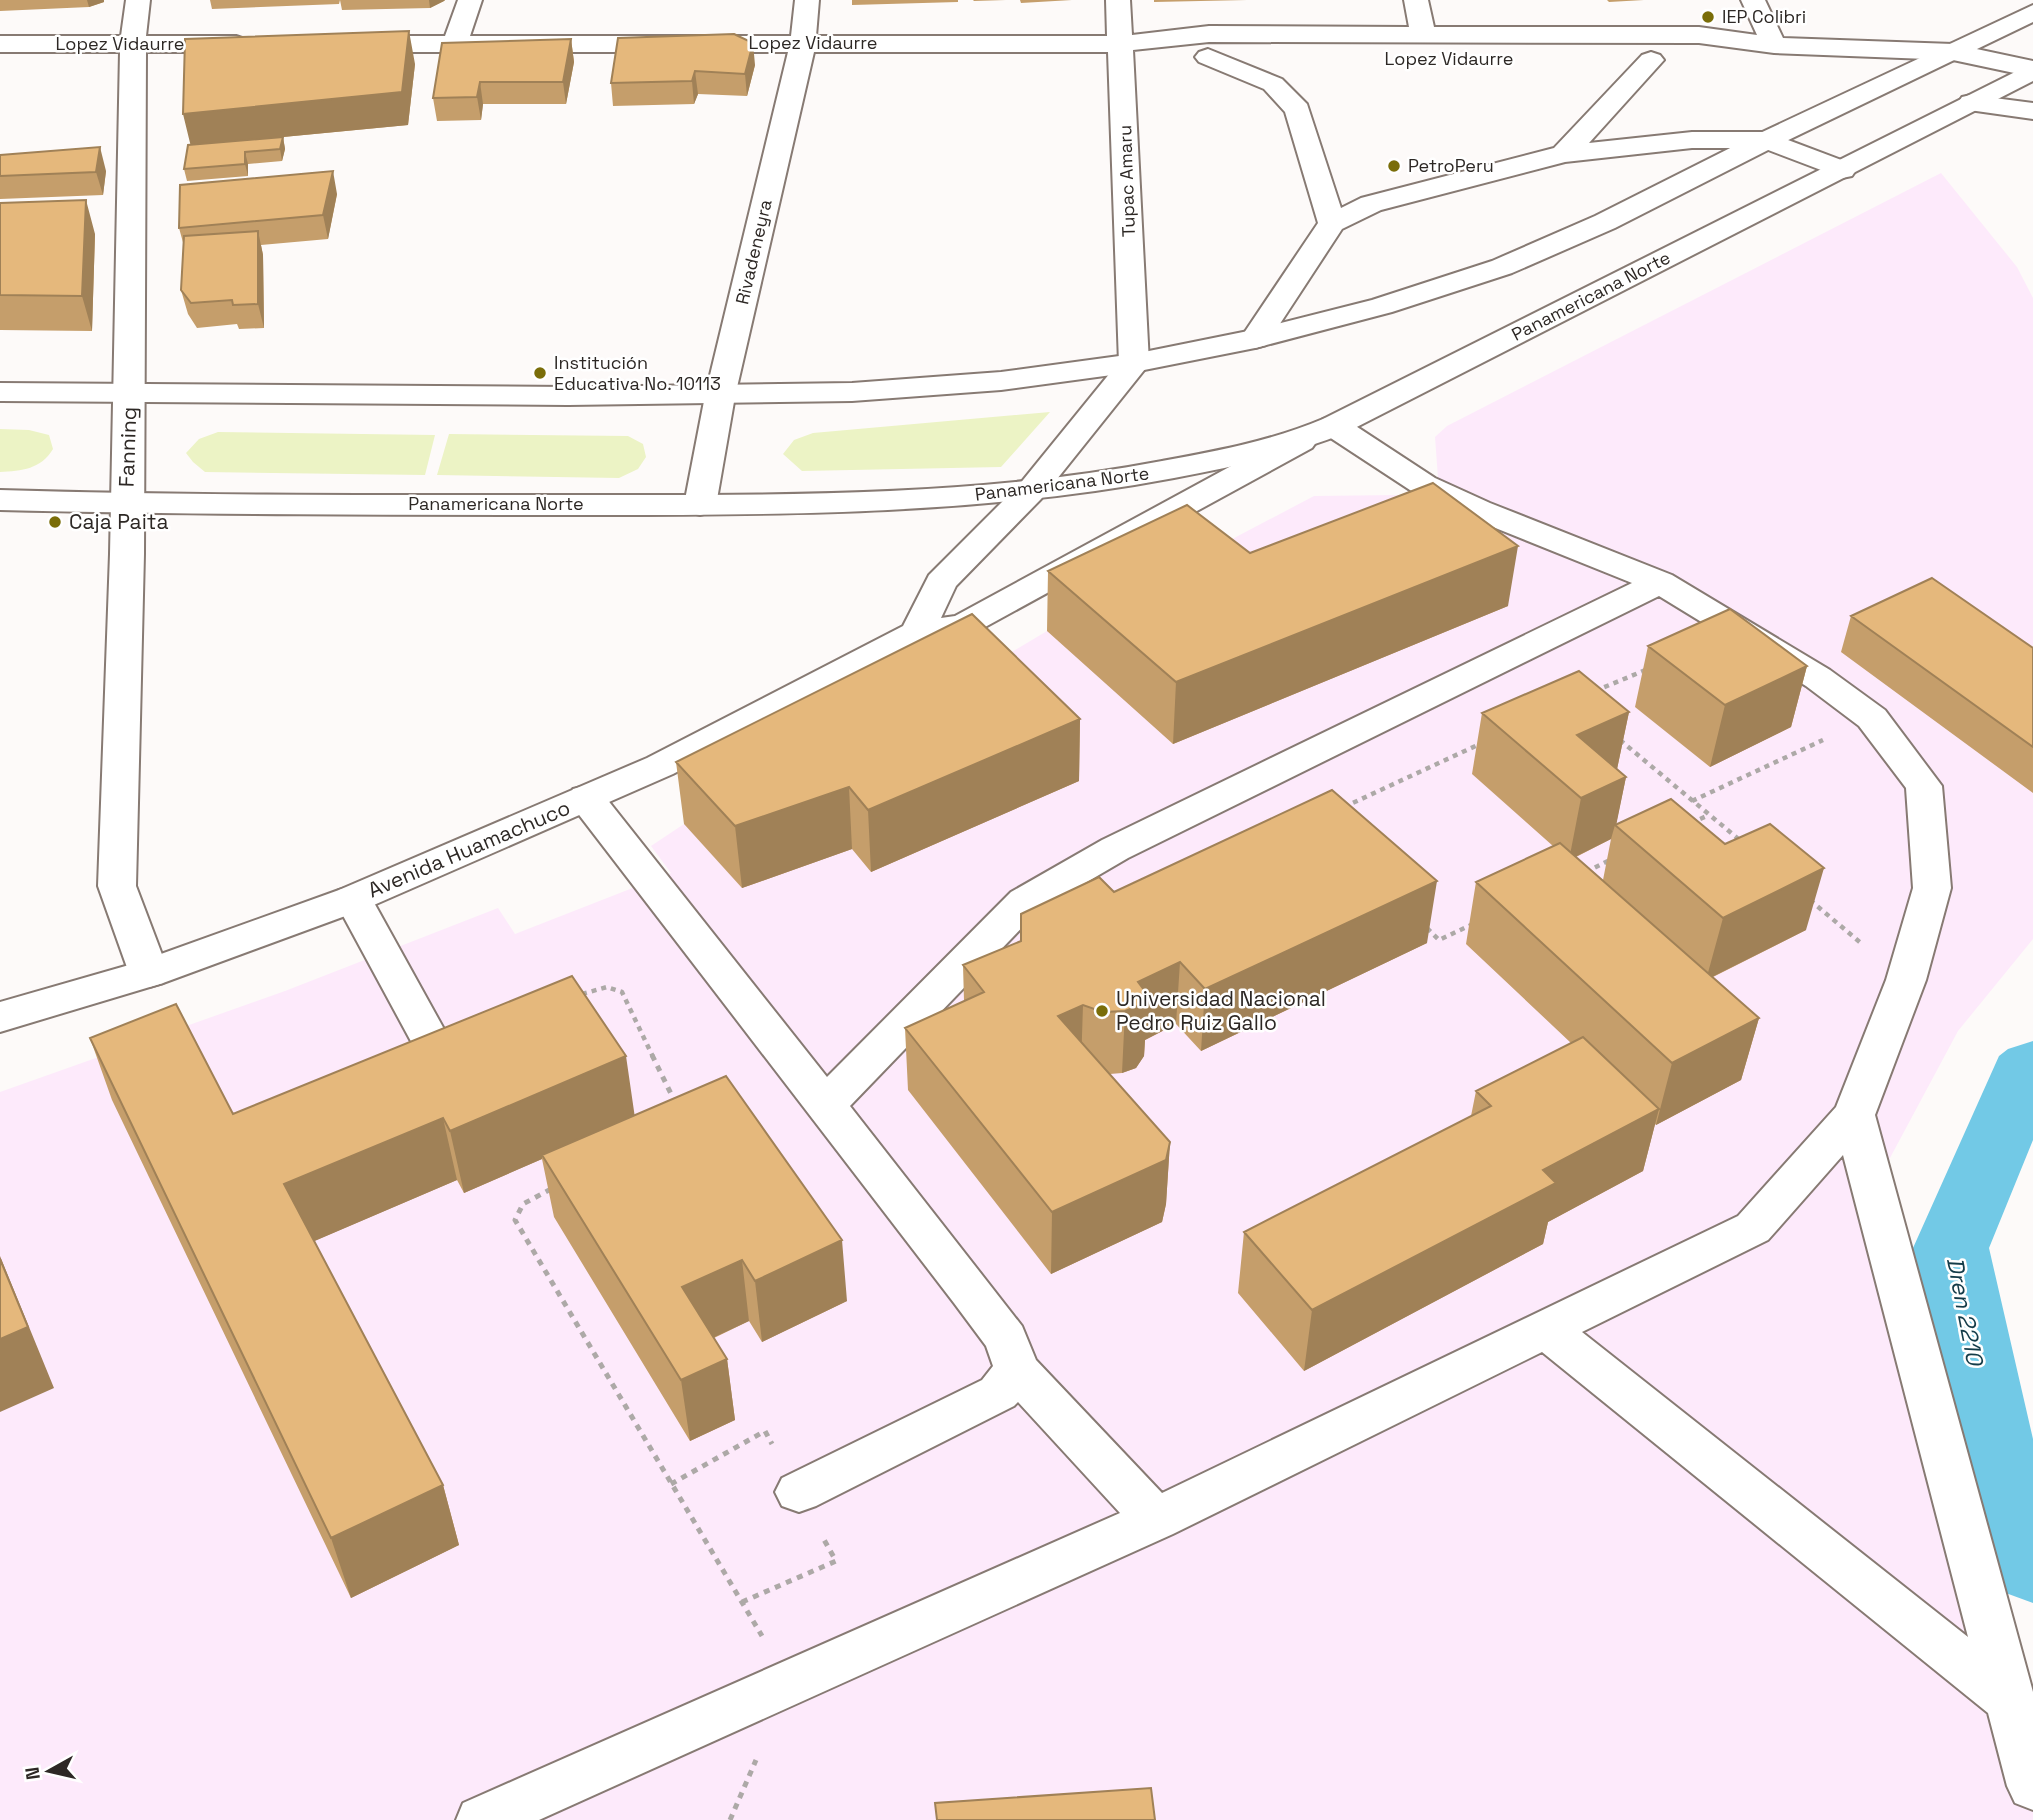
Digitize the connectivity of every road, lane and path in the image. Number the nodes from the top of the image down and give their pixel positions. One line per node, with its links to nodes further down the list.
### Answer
1 (138, 0): 11 (main road, Fanning)
2 (470, 0): 14 (main road)
3 (807, 0): 9 (main road, Rivadeneyra)
4 (1118, 0): 15 (main road, Tupac Amaru)
5 (1416, 0): 8 (main road)
6 (1753, 0): 16 (main road)
7 (2033, 12): 17 (main road)
8 (1423, 33): 15 (main road, Lopez Vidaurre); 16 (main road, Lopez Vidaurre)
9 (803, 43): 14 (main road, Lopez Vidaurre); 15 (main road, Lopez Vidaurre); 33 (main road, Rivadeneyra)
10 (0, 44): 11 (main road, Lopez Vidaurre)
11 (133, 44): 12 (main road, Lopez Vidaurre); 32 (main road, Fanning)
12 (259, 44)
13 (329, 44): 14 (main road, Lopez Vidaurre)
14 (455, 44)
15 (1122, 44): 18 (main road, Lopez Vidaurre); 30 (main road, Tupac Amaru)
16 (1774, 44): 17 (main road, Lopez Vidaurre); 21 (main road, Lopez Vidaurre)
17 (1953, 52): 22 (main road, Lopez Vidaurre); 25 (main road)
18 (1208, 57): 19 (main road, Lopez Vidaurre); 28 (main road)
19 (1471, 59)
20 (1624, 60): 26 (main road)
21 (1713, 61)
22 (2033, 70): 23 (main road, Panamericana Norte)
23 (1971, 103): 24 (main road); 27 (main road, Panamericana Norte)
24 (2033, 111)
25 (1767, 139): 26 (main road); 27 (main road); 29 (main road)
26 (1564, 154): 28 (main road)
27 (1842, 170): 34 (main road, Panamericana Norte)
28 (1332, 223): 29 (main road)
29 (1255, 340): 30 (main road)
30 (1135, 362): 33 (main road); 36 (main road)
31 (0, 392): 32 (main road)
32 (129, 393): 33 (main road); 38 (main road, Fanning)
33 (720, 396): 39 (main road, Rivadeneyra)
34 (1334, 426): 35 (main road, Panamericana Norte); 40 (main road)
35 (1301, 441): 36 (main road, Panamericana Norte); 41 (main road, Avenida Huamachuco)
36 (1030, 492): 39 (main road, Panamericana Norte); 41 (main road)
37 (0, 500): 38 (main road, Panamericana Norte)
38 (126, 504): 39 (main road, Panamericana Norte); 59 (main road, Fanning)
39 (700, 505)
40 (1660, 582): 44 (main road); 64 (main road)
41 (917, 633): 47 (main road, Avenida Huamachuco)
42 (1649, 668): 43 (path)
43 (1585, 695)
44 (1872, 718): 48 (path); 60 (main road)
45 (1612, 734): 48 (path)
46 (1487, 741): 49 (path)
47 (586, 798): 56 (main road, Avenida Huamachuco); 64 (main road)
48 (1692, 801): 50 (path)
49 (1340, 809)
50 (1709, 815): 51 (path); 52 (path)
51 (1684, 826)
52 (1750, 849)
53 (1611, 860): 54 (path)
54 (1574, 877)
55 (1802, 893): 60 (path)
56 (353, 899): 59 (main road, Avenida Huamachuco); 63 (main road)
57 (1420, 921): 58 (path)
58 (1476, 923)
59 (149, 973): 62 (main road, Avenida Huamachuco)
60 (1906, 980): 66 (main road)
61 (569, 998): 65 (path)
62 (0, 1017)
63 (440, 1058)
64 (825, 1105): 69 (main road)
65 (678, 1108)
66 (1854, 1115): 68 (main road); 73 (main road)
67 (560, 1185): 72 (path)
68 (1546, 1329): 71 (main road); 73 (main road)
69 (1017, 1370): 70 (main road); 71 (main road)
70 (799, 1492)
71 (1156, 1519): 72 (main road)
72 (789, 1682): 75 (main road)
73 (2010, 1700): 74 (main road)
74 (2033, 1786)
75 (482, 1820)

